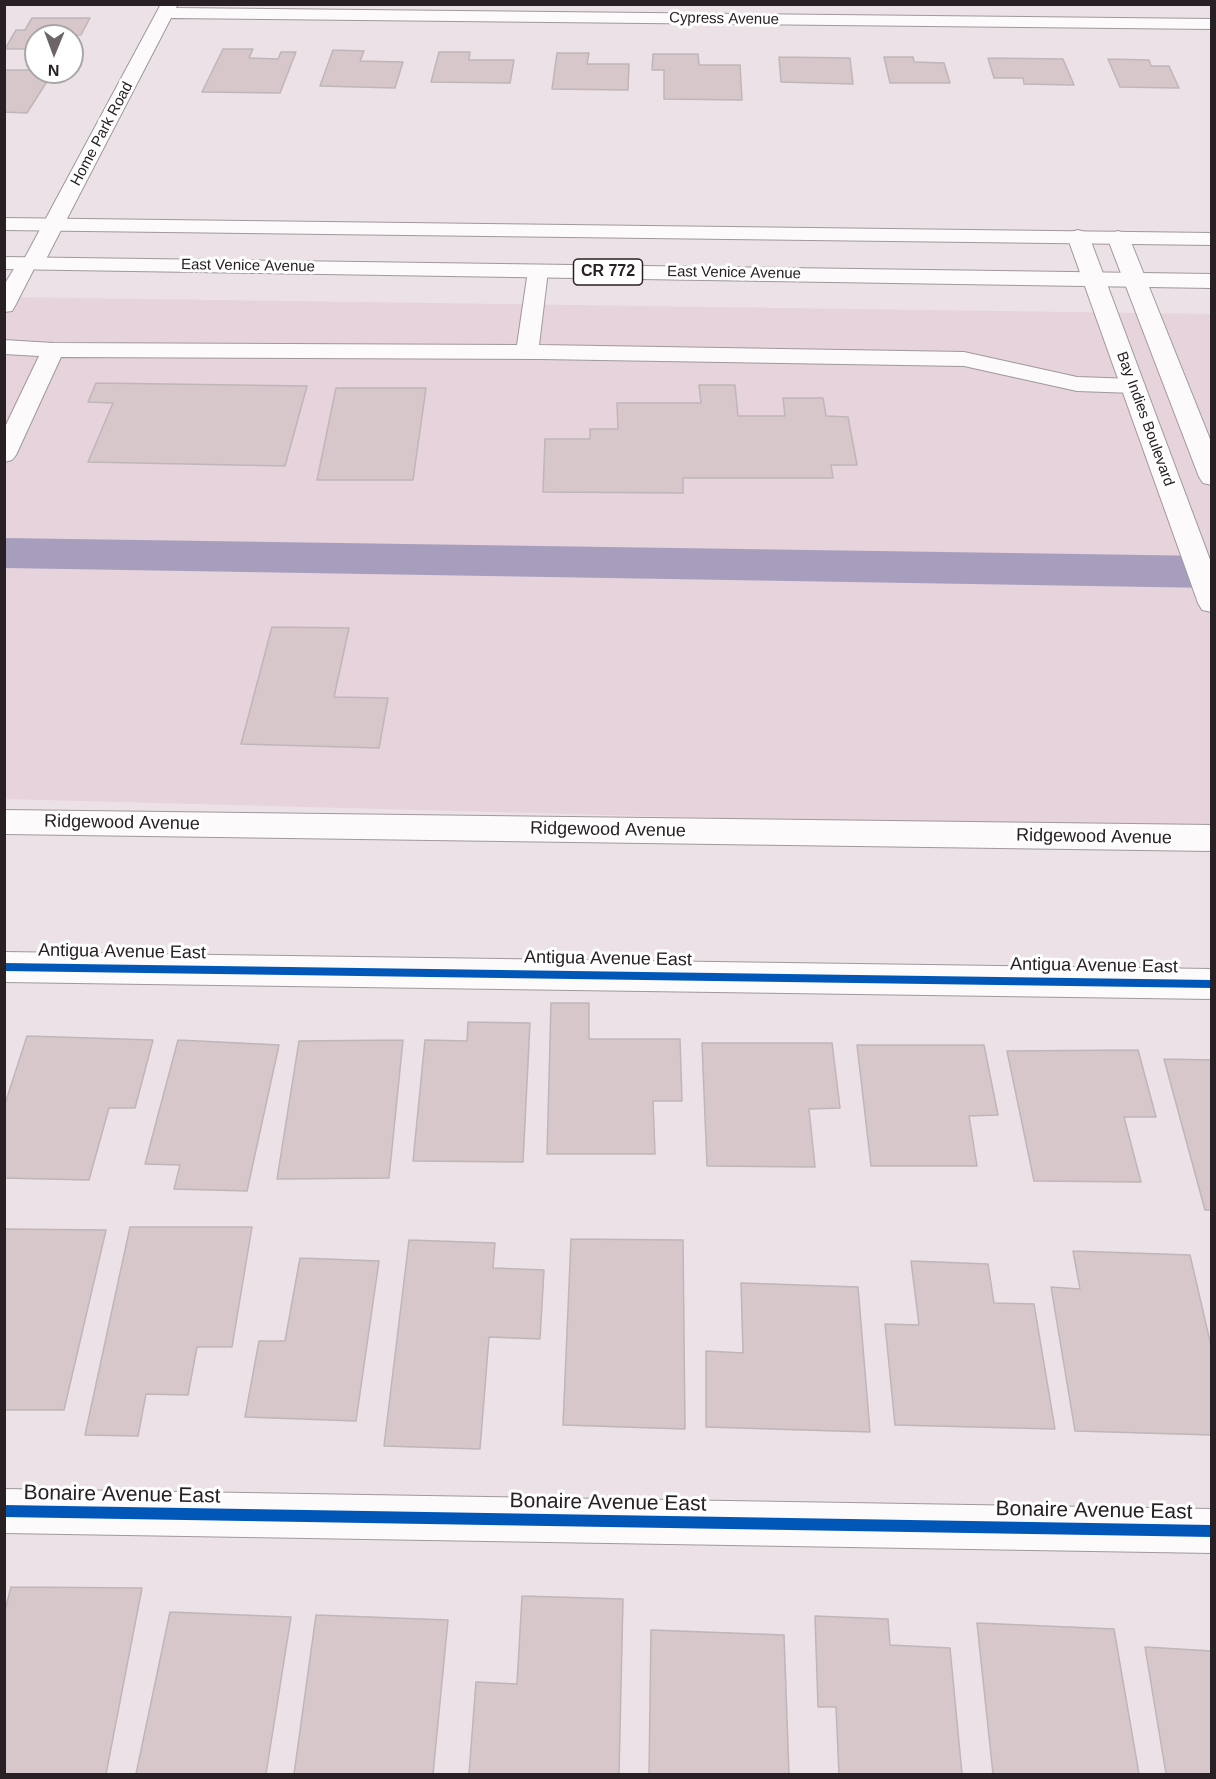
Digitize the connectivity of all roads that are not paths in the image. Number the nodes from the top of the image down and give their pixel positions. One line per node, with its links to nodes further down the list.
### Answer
1 (168, 9): 2 (street, Cypress Avenue); 4 (street, Home Park Road)
2 (1212, 24)
3 (4, 224): 4 (street)
4 (53, 225): 5 (street); 9 (street, Home Park Road)
5 (1078, 236): 6 (street); 11 (street, Bay Indies Boulevard)
6 (1118, 237): 7 (street); 12 (street)
7 (1212, 239)
8 (4, 263): 9 (street, East Venice Avenue / CR 772)
9 (30, 263): 10 (street, East Venice Avenue / CR 772); 14 (lane)
10 (538, 271): 11 (street, East Venice Avenue / CR 772); 17 (lane)
11 (1094, 279): 12 (street, East Venice Avenue / CR 772); 18 (street, Bay Indies Boulevard)
12 (1134, 280): 13 (street, East Venice Avenue / CR 772); 20 (street)
13 (1212, 281)
14 (4, 306)
15 (7, 348): 16 (lane)
16 (53, 350): 17 (lane); 19 (lane)
17 (527, 352): 18 (lane)
18 (1134, 386): 21 (street, Bay Indies Boulevard)
19 (4, 455)
20 (1212, 477)
21 (1212, 603)
22 (4, 822): 23 (street, Ridgewood Avenue)
23 (1212, 838)
24 (4, 967): 25 (street, Antigua Avenue East)
25 (1212, 984)
26 (4, 1511): 27 (street, Bonaire Avenue East)
27 (1212, 1531)

